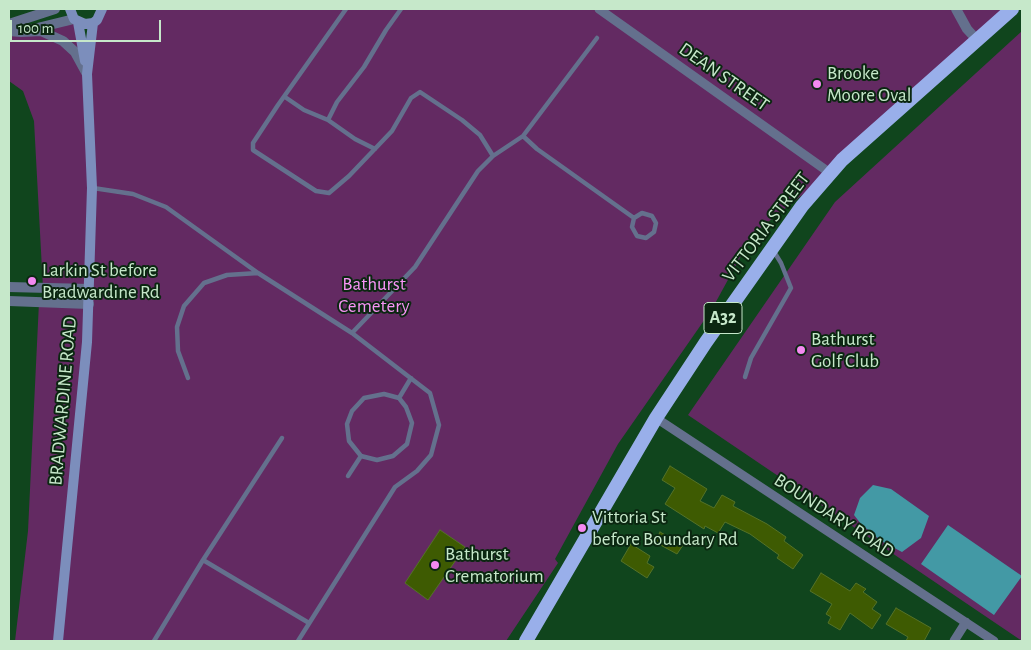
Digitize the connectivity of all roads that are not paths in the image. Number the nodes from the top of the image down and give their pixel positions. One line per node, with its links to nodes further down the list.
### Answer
1 (55, 9): 10 (street)
2 (103, 9): 9 (main road)
3 (346, 9): 16 (lane)
4 (401, 9): 17 (lane)
5 (598, 9): 21 (street, DEAN STREET)
6 (956, 9): 14 (street)
7 (1012, 9): 14 (highway, VITTORIA STREET / A32)
8 (74, 16): 9 (main road); 12 (street); 15 (main road, BRADWARDINE ROAD)
9 (93, 22): 15 (main road, BRADWARDINE ROAD)
10 (9, 24)
11 (9, 31): 12 (street)
12 (21, 32): 15 (street)
13 (597, 38): 18 (lane)
14 (977, 40): 21 (highway, VITTORIA STREET / A32)
15 (87, 74): 22 (main road, BRADWARDINE ROAD)
16 (285, 97): 17 (lane); 19 (lane)
17 (328, 120): 19 (lane)
18 (523, 136): 20 (lane); 23 (lane)
19 (375, 149): 20 (lane)
20 (493, 156): 30 (lane)
21 (830, 172): 24 (highway, VITTORIA STREET / A32)
22 (92, 188): 25 (lane); 27 (main road, BRADWARDINE ROAD)
23 (634, 218): 23 (lane)
24 (771, 247): 31 (lane); 35 (highway, VITTORIA STREET / A32)
25 (258, 273): 30 (lane); 32 (lane)
26 (9, 287): 27 (street)
27 (89, 289): 29 (main road, BRADWARDINE ROAD)
28 (9, 301): 29 (street)
29 (89, 304): 42 (main road, BRADWARDINE ROAD)
30 (352, 333): 33 (lane)
31 (745, 377)
32 (188, 378)
33 (411, 378): 34 (lane); 41 (lane)
34 (398, 398): 37 (lane); 37 (lane)
35 (656, 418): 40 (street, BOUNDARY ROAD); 45 (highway, VITTORIA STREET / A32)
36 (282, 438): 39 (lane)
37 (361, 456): 38 (lane)
38 (348, 476)
39 (203, 560): 41 (lane); 43 (lane)
40 (966, 622): 46 (street); 47 (street, BOUNDARY ROAD)
41 (309, 623): 44 (lane)
42 (58, 641)
43 (154, 641)
44 (298, 641)
45 (526, 641)
46 (954, 641)
47 (994, 641)

